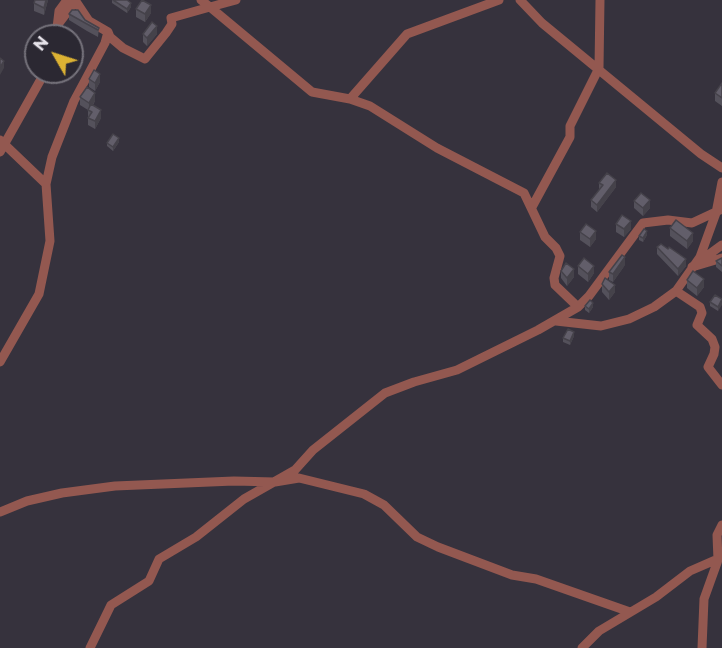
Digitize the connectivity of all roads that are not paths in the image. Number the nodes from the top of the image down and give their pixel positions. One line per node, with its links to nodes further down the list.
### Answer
1 (201, 0): 7 (street)
2 (236, 0): 7 (street)
3 (500, 0): 12 (street)
4 (520, 0): 10 (street)
5 (600, 0): 10 (street)
6 (72, 1): 8 (street); 9 (street)
7 (210, 7): 9 (street); 12 (street)
8 (59, 24)
9 (108, 32): 16 (street)
10 (599, 68): 14 (street); 17 (street)
11 (38, 84): 13 (street)
12 (350, 99): 17 (street)
13 (2, 146): 16 (street)
14 (722, 168)
15 (722, 182): 18 (street)
16 (46, 184): 25 (street)
17 (532, 207): 23 (street)
18 (719, 211): 21 (street); 23 (street)
19 (722, 245): 21 (street)
20 (722, 258): 21 (street)
21 (692, 267): 22 (street)
22 (676, 291): 24 (street); 26 (street)
23 (578, 307): 24 (street)
24 (556, 321): 27 (street)
25 (0, 362)
26 (722, 385)
27 (275, 482): 28 (street); 31 (street); 33 (street)
28 (0, 512)
29 (722, 525): 30 (street)
30 (720, 559): 31 (street); 34 (street)
31 (630, 612): 32 (street)
32 (581, 647)
33 (90, 648)
34 (702, 648)

